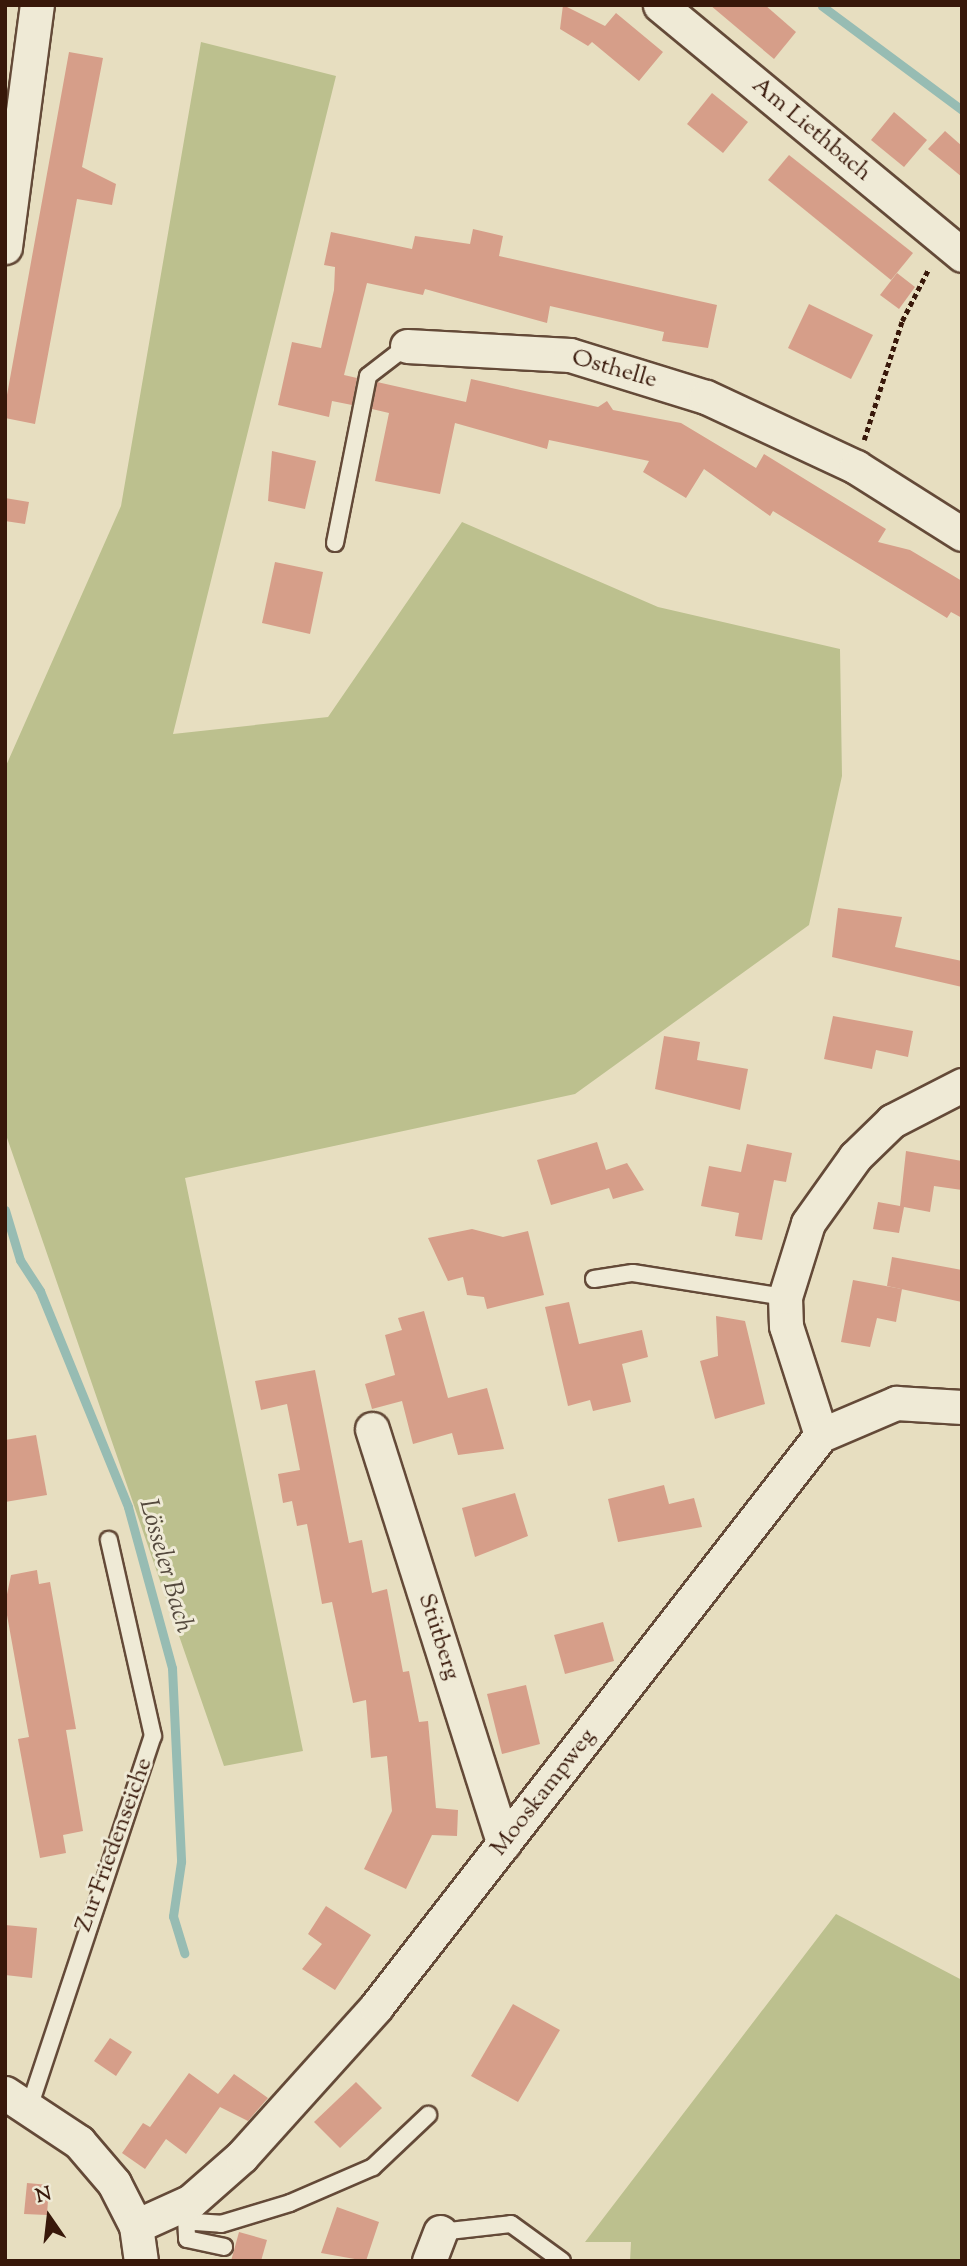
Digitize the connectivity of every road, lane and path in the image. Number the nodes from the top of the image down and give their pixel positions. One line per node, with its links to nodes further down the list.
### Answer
1 (37, 5): 3 (street)
2 (660, 5): 4 (street, Am Liethbach)
3 (5, 247)
4 (953, 248): 6 (path)
5 (407, 346): 6 (street, Osthelle); 8 (lane, Osthelle)
6 (856, 467): 7 (street, Osthelle)
7 (962, 534)
8 (335, 543)
9 (962, 1085): 11 (street)
10 (594, 1279): 11 (lane)
11 (785, 1297): 14 (street)
12 (962, 1407): 14 (street, Mooskampweg)
13 (372, 1429): 16 (street, Stütberg)
14 (821, 1435): 16 (street, Mooskampweg)
15 (108, 1540): 17 (lane, Zur Friedenseiche)
16 (504, 1844): 19 (street, Mooskampweg)
17 (18, 2099): 20 (street, Zur Friedenseiche)
18 (428, 2115): 19 (lane)
19 (179, 2213): 20 (street, Mooskampweg); 22 (lane)
20 (136, 2226): 23 (street, Zur Friedenseiche)
21 (434, 2246): 24 (lane)
22 (224, 2248)
23 (141, 2261)
24 (562, 2261)

